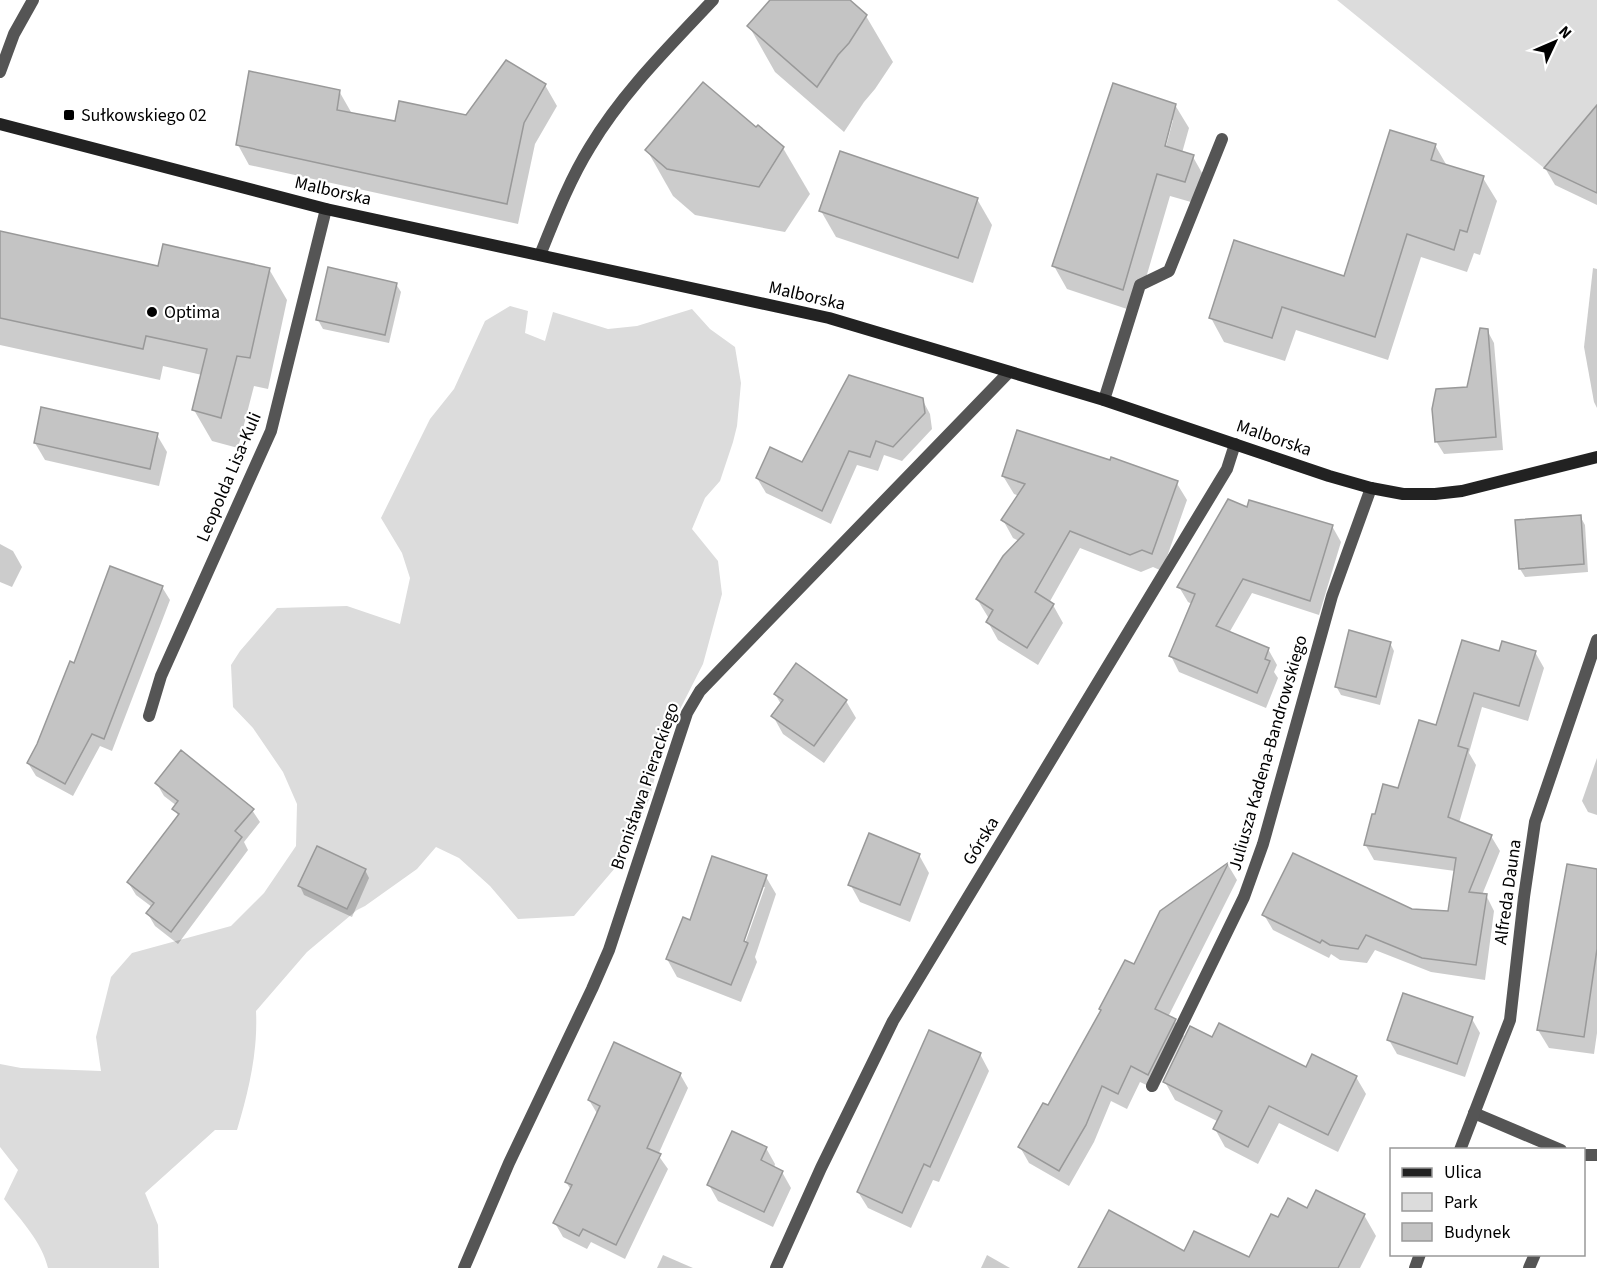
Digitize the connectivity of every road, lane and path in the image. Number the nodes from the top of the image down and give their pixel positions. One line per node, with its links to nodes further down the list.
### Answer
1 (33, 0): 3 (street)
2 (712, 0): 7 (street)
3 (0, 72)
4 (0, 124): 6 (street, Malborska)
5 (1222, 139): 9 (street)
6 (326, 208): 7 (street, Malborska); 14 (street, Leopolda Lisa-Kuli)
7 (540, 255): 8 (street, Malborska)
8 (1009, 372): 9 (street, Malborska); 19 (street, Bronisława Pierackiego)
9 (1104, 400): 10 (street, Malborska)
10 (1235, 444): 12 (street, Malborska); 20 (street, Górska)
11 (1597, 457): 12 (street, Malborska)
12 (1371, 488): 15 (street, Juliusza Kadena-Bandrowskiego)
13 (1597, 640): 16 (street, Alfreda Dauna)
14 (149, 716)
15 (1152, 1086)
16 (1474, 1113): 17 (street, Alfreda Dauna); 18 (street)
17 (1460, 1148)
18 (1560, 1148)
19 (464, 1268)
20 (776, 1268)

